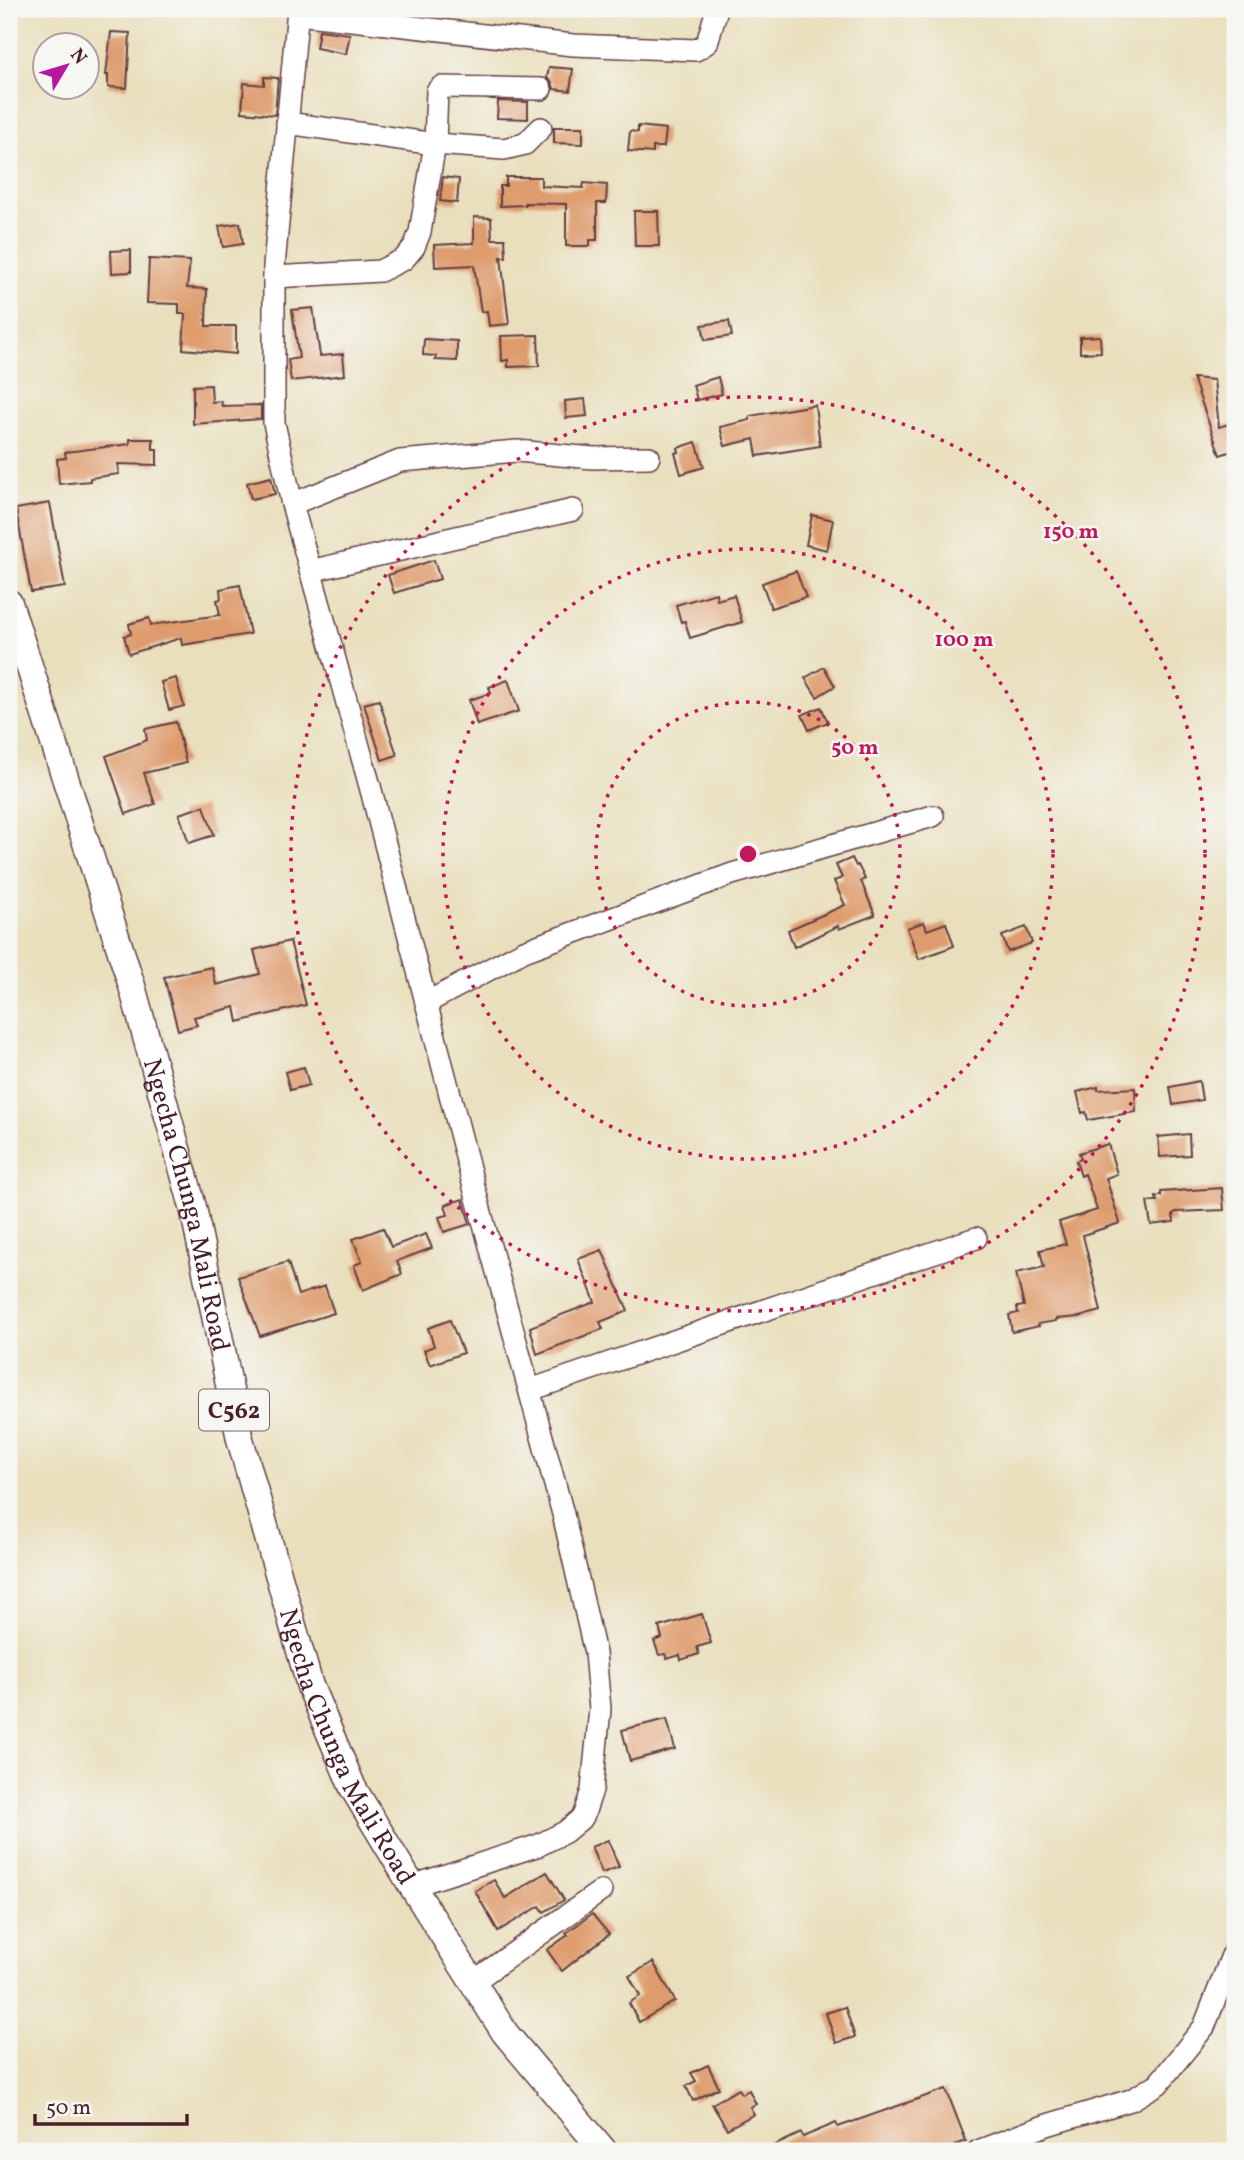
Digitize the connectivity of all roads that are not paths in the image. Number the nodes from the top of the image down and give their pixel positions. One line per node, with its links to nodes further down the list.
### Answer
1 (717, 9): 2 (street)
2 (298, 11): 4 (street)
3 (541, 89): 6 (street)
4 (288, 123): 6 (street); 7 (street)
5 (541, 128): 6 (street)
6 (435, 144): 7 (street)
7 (274, 277): 9 (street)
8 (649, 457): 9 (street)
9 (292, 504): 11 (street)
10 (573, 510): 11 (street)
11 (310, 571): 14 (street)
12 (9, 603): 17 (main road, Ngecha Chunga Mali Road / C562)
13 (933, 816): 14 (street)
14 (426, 1003): 16 (street)
15 (976, 1238): 16 (street)
16 (530, 1390): 17 (street)
17 (412, 1886): 20 (main road, Ngecha Chunga Mali Road / C562)
18 (601, 1891): 20 (street)
19 (1235, 1948): 22 (street)
20 (473, 1982): 21 (main road, Ngecha Chunga Mali Road / C562)
21 (604, 2151)
22 (978, 2151)

